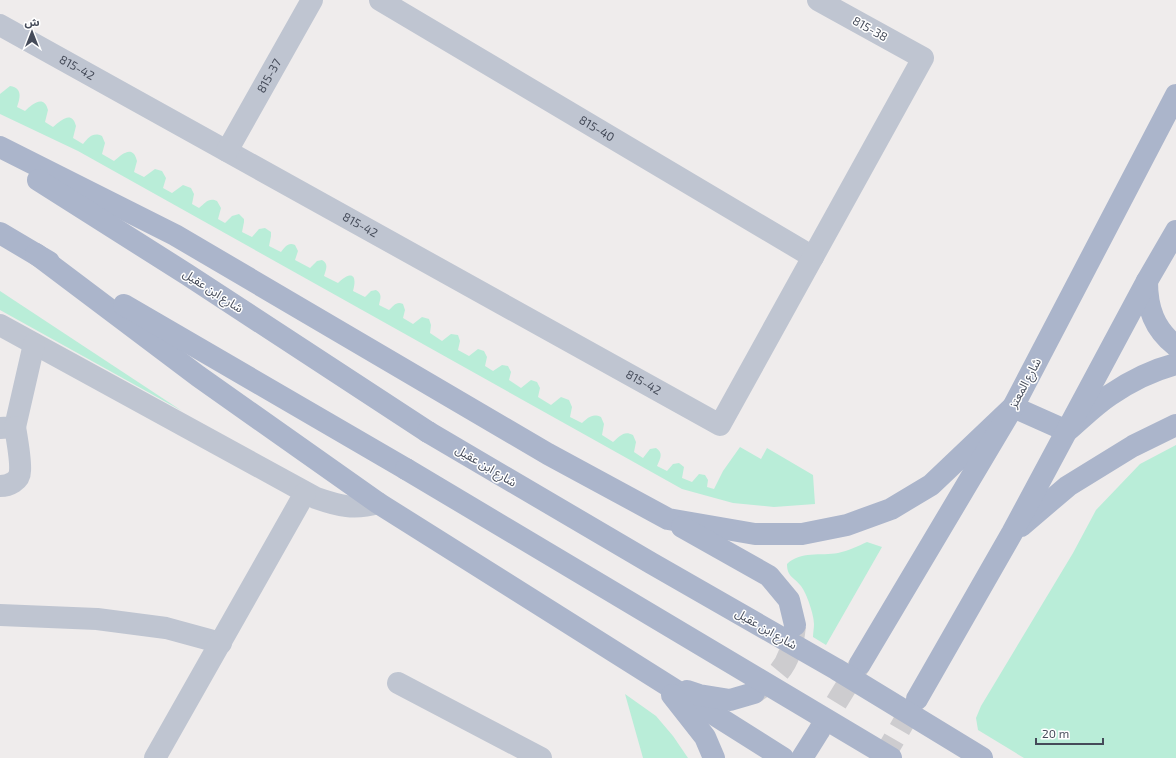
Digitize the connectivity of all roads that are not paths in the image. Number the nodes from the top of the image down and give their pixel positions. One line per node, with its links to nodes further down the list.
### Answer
1 (312, 0): 7 (street, 815-37)
2 (380, 0): 12 (street, 815-40)
3 (818, 0): 12 (street, 815-38)
4 (0, 25): 7 (street, 815-42)
5 (1176, 95): 18 (main road, شارع المعتز)
6 (0, 147): 25 (main road)
7 (227, 151): 12 (street, 815-42)
8 (0, 156): 42 (main road, شارع ابن عقيل, bridge)
9 (1176, 231): 13 (main road)
10 (0, 233): 11 (main road)
11 (36, 254): 24 (main road); 41 (main road, bridge)
12 (813, 257)
13 (1147, 281): 16 (main road); 21 (main road)
14 (0, 325): 15 (street)
15 (34, 344): 20 (street); 23 (street)
16 (1176, 346)
17 (1176, 364): 21 (main road)
18 (1013, 407): 21 (main road); 25 (main road); 30 (main road, شارع المعتز)
19 (1176, 425): 26 (main road)
20 (8, 427): 22 (street)
21 (1067, 431): 26 (main road)
22 (0, 486)
23 (305, 493): 24 (street); 29 (street)
24 (378, 503): 31 (main road)
25 (668, 519): 28 (main road)
26 (1012, 533): 34 (main road)
27 (0, 615): 29 (street)
28 (795, 625)
29 (221, 643): 36 (street)
30 (860, 664)
31 (663, 682): 33 (main road); 38 (main road); 39 (main road)
32 (398, 683): 37 (street)
33 (754, 693)
34 (917, 699)
35 (819, 731): 40 (main road)
36 (155, 758)
37 (541, 758)
38 (714, 758)
39 (783, 758)
40 (802, 758)
41 (891, 758)
42 (982, 758)

